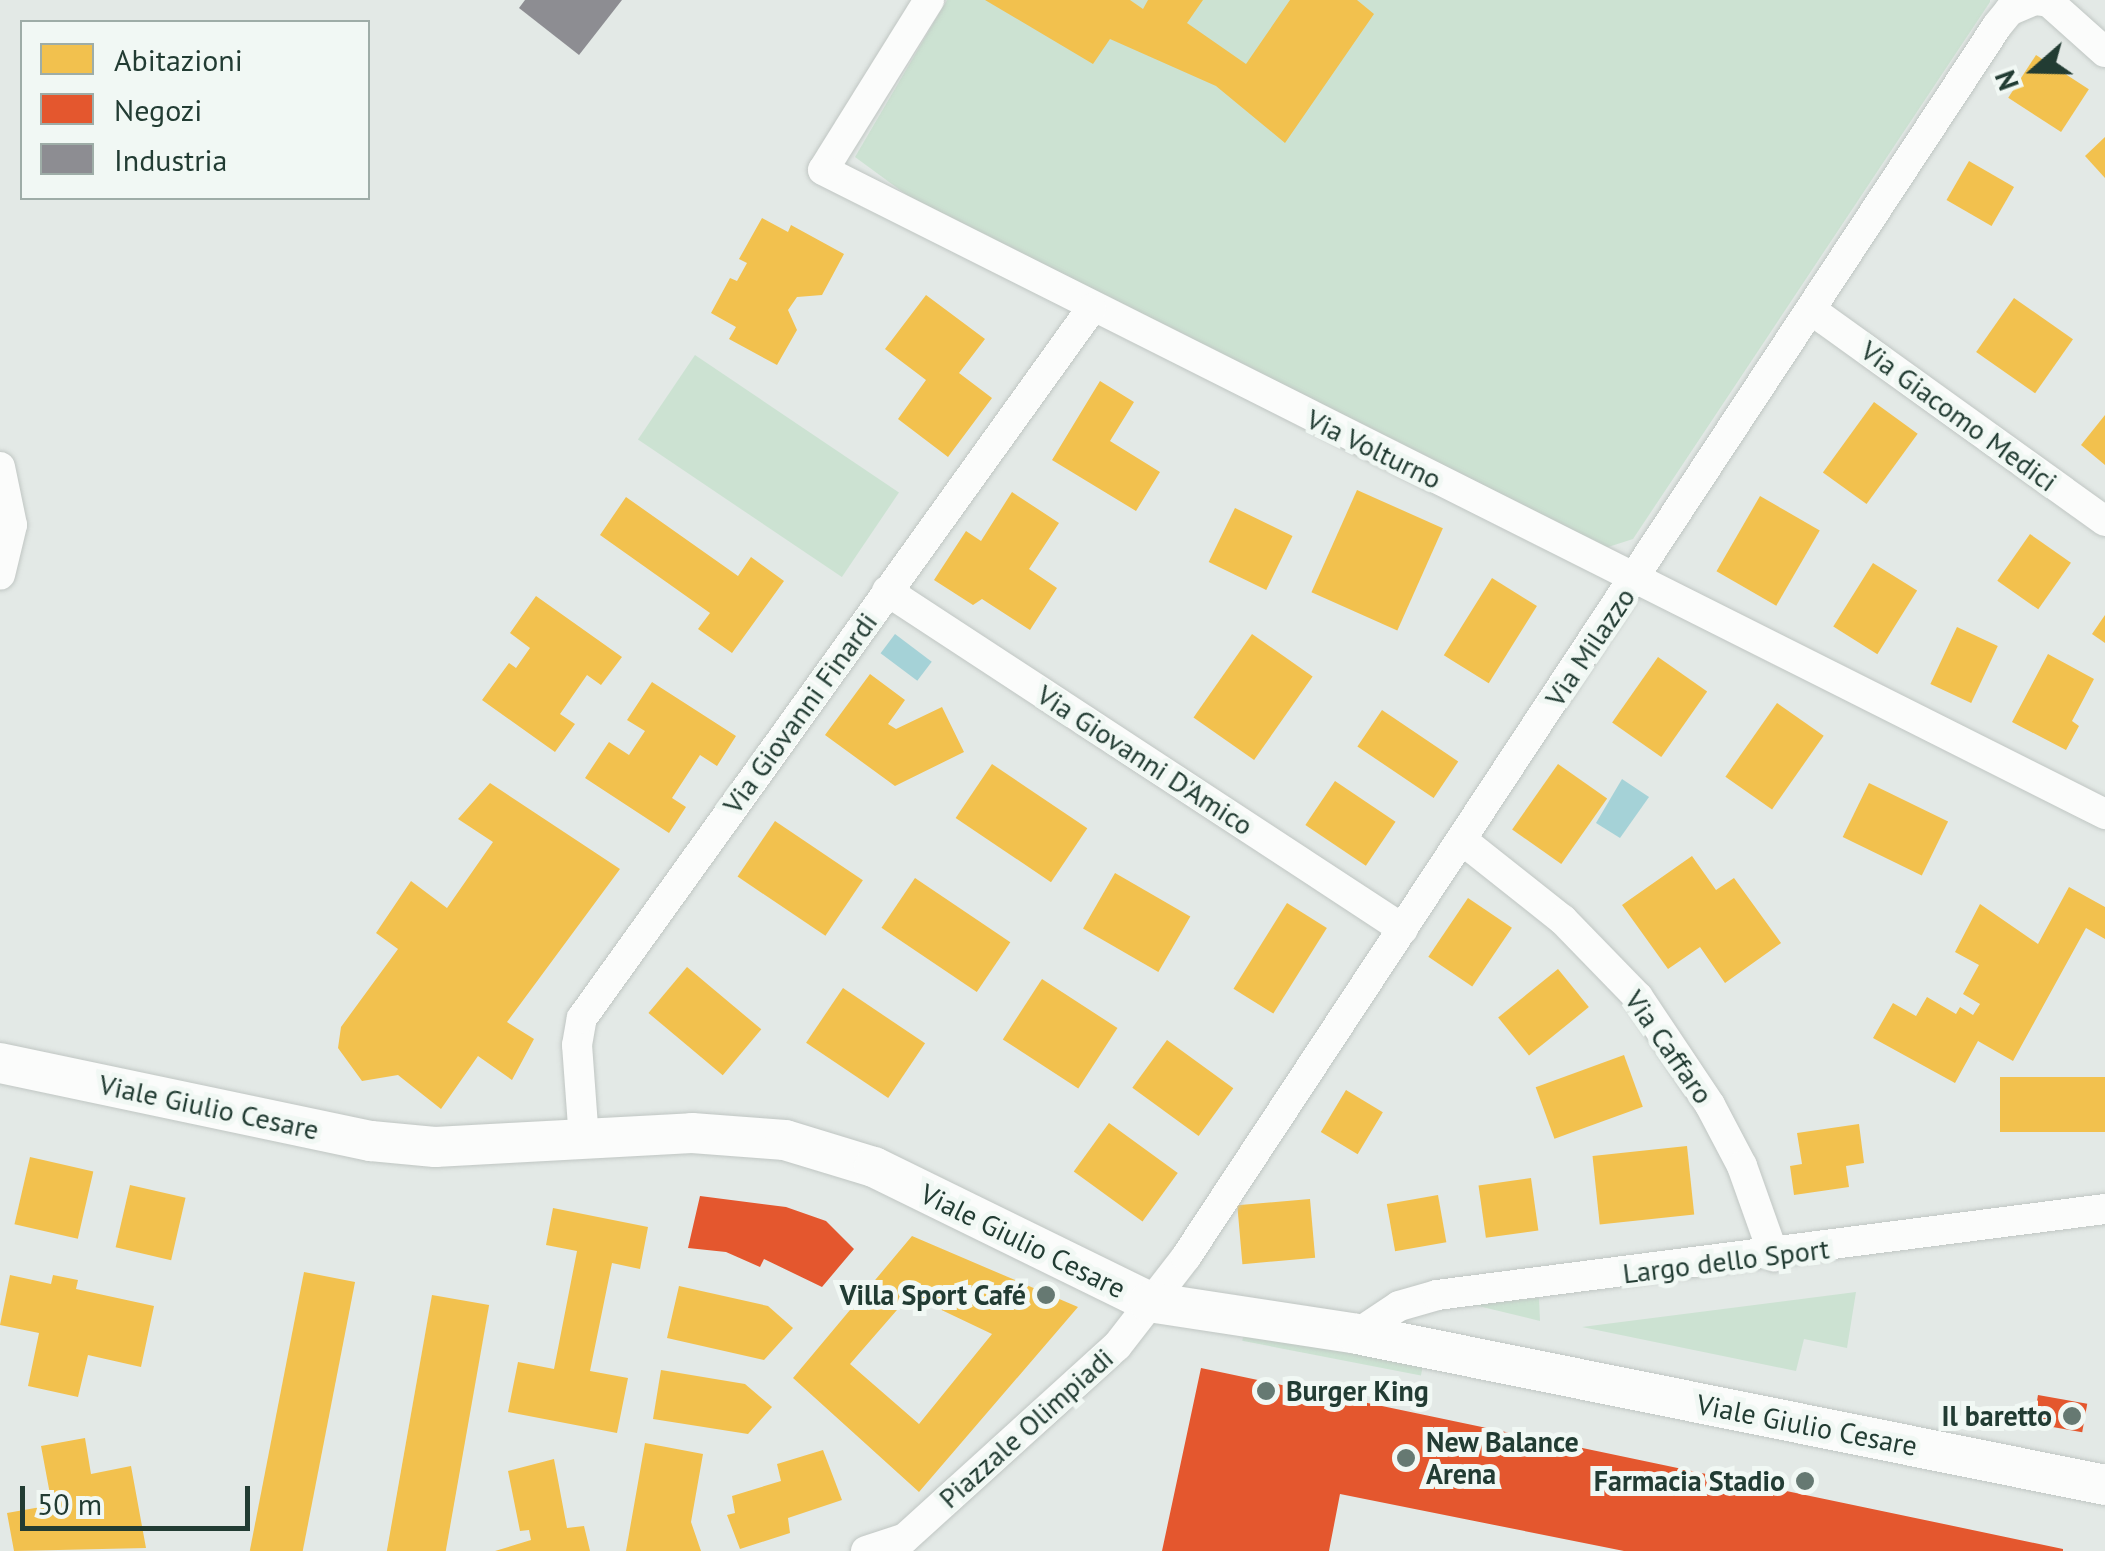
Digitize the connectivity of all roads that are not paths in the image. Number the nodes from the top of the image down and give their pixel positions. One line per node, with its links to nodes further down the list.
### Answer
1 (929, 0): 4 (street, Via Volturno)
2 (2035, 0): 3 (street); 5 (street, Via Milazzo)
3 (2105, 52)
4 (1091, 308): 9 (street, Via Volturno); 10 (street, Via Giovanni Finardi)
5 (1814, 312): 7 (street, Via Giacomo Medici); 9 (street, Via Milazzo)
6 (0, 466): 8 (street)
7 (2105, 521)
8 (0, 575)
9 (1636, 579): 11 (street, Via Volturno); 12 (street, Via Milazzo)
10 (887, 591): 13 (street, Via Giovanni D'Amico); 15 (street, Via Giovanni Finardi)
11 (2105, 814)
12 (1462, 840): 13 (street, Via Milazzo); 17 (street, Via Caffaro)
13 (1403, 930): 18 (street, Via Milazzo)
14 (0, 1063): 15 (street, Viale Giulio Cesare)
15 (584, 1140): 18 (street, Viale Giulio Cesare)
16 (2105, 1209): 17 (street, Largo dello Sport)
17 (1774, 1256): 19 (street, Largo dello Sport)
18 (1149, 1302): 19 (street, Viale Giulio Cesare); 21 (street, Piazzale Olimpiadi)
19 (1357, 1334): 20 (street, Viale Giulio Cesare)
20 (2105, 1485)
21 (905, 1545): 22 (street)
22 (866, 1551)

